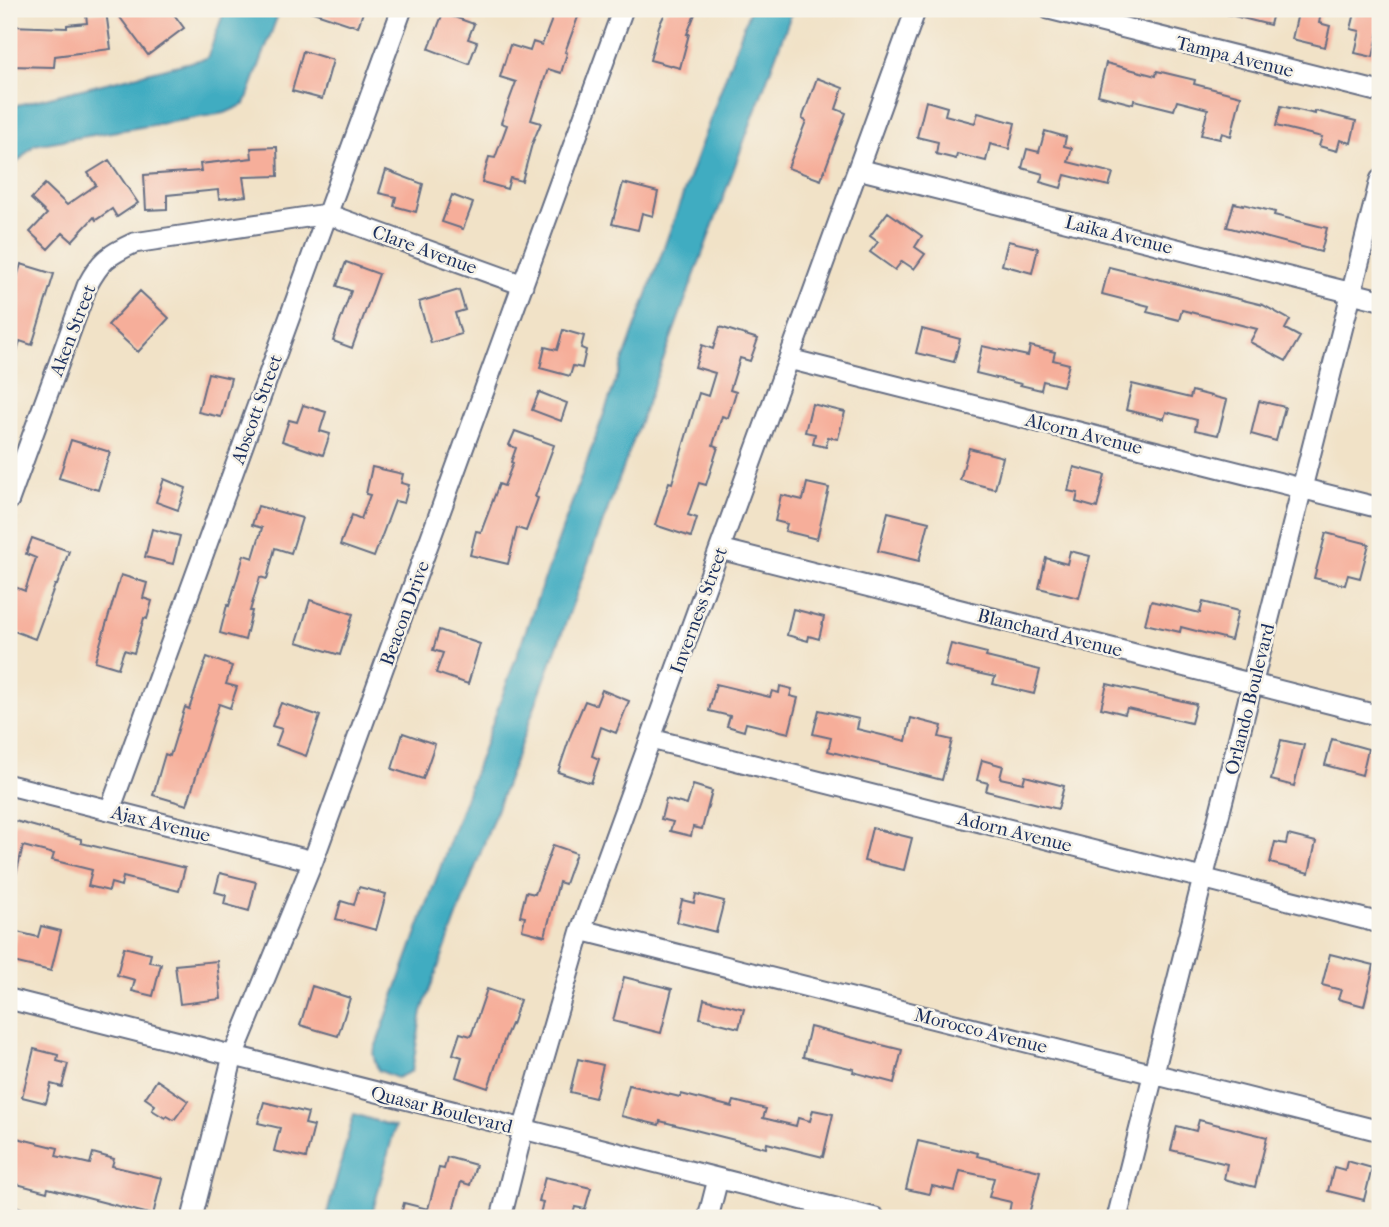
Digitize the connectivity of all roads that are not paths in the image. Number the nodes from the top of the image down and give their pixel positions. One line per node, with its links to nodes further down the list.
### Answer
1 (401, 9): 8 (street, Abscott Street)
2 (623, 9): 9 (street, Beacon Drive)
3 (916, 9): 6 (street, Inverness Street)
4 (1049, 9): 5 (street, Tampa Avenue)
5 (1380, 92)
6 (858, 169): 10 (street, Laika Avenue); 12 (street, Inverness Street)
7 (1380, 180): 10 (street, Orlando Boulevard)
8 (327, 214): 9 (street, Clare Avenue); 14 (street, Aken Street); 21 (street, Abscott Street)
9 (523, 285): 22 (street, Beacon Drive)
10 (1352, 293): 11 (street, Laika Avenue); 13 (street, Orlando Boulevard)
11 (1380, 300)
12 (789, 359): 13 (street, Alcorn Avenue); 16 (street, Inverness Street)
13 (1302, 488): 15 (street, Alcorn Avenue); 17 (street, Orlando Boulevard)
14 (9, 500)
15 (1380, 508)
16 (720, 549): 17 (street, Blanchard Avenue); 19 (street, Inverness Street)
17 (1253, 683): 18 (street, Blanchard Avenue); 23 (street, Orlando Boulevard)
18 (1380, 716)
19 (651, 739): 23 (street, Adorn Avenue); 25 (street, Inverness Street)
20 (9, 785): 21 (street, Ajax Avenue)
21 (110, 810): 22 (street, Ajax Avenue)
22 (313, 861): 27 (street, Beacon Drive)
23 (1203, 878): 24 (street, Adorn Avenue); 28 (street, Orlando Boulevard)
24 (1380, 923)
25 (581, 930): 28 (street, Morocco Avenue); 29 (street, Inverness Street)
26 (9, 999): 27 (street, Quasar Boulevard)
27 (233, 1056): 29 (street, Quasar Boulevard); 34 (street, Beacon Drive)
28 (1154, 1074): 30 (street, Morocco Avenue); 38 (street, Orlando Boulevard)
29 (523, 1130): 31 (street, Quasar Boulevard); 35 (street, Inverness Street)
30 (1380, 1131)
31 (718, 1179): 36 (street); 37 (street, Quasar Boulevard)
32 (9, 1216): 33 (street)
33 (18, 1218)
34 (192, 1218)
35 (500, 1218)
36 (708, 1218)
37 (875, 1218)
38 (1117, 1218)

